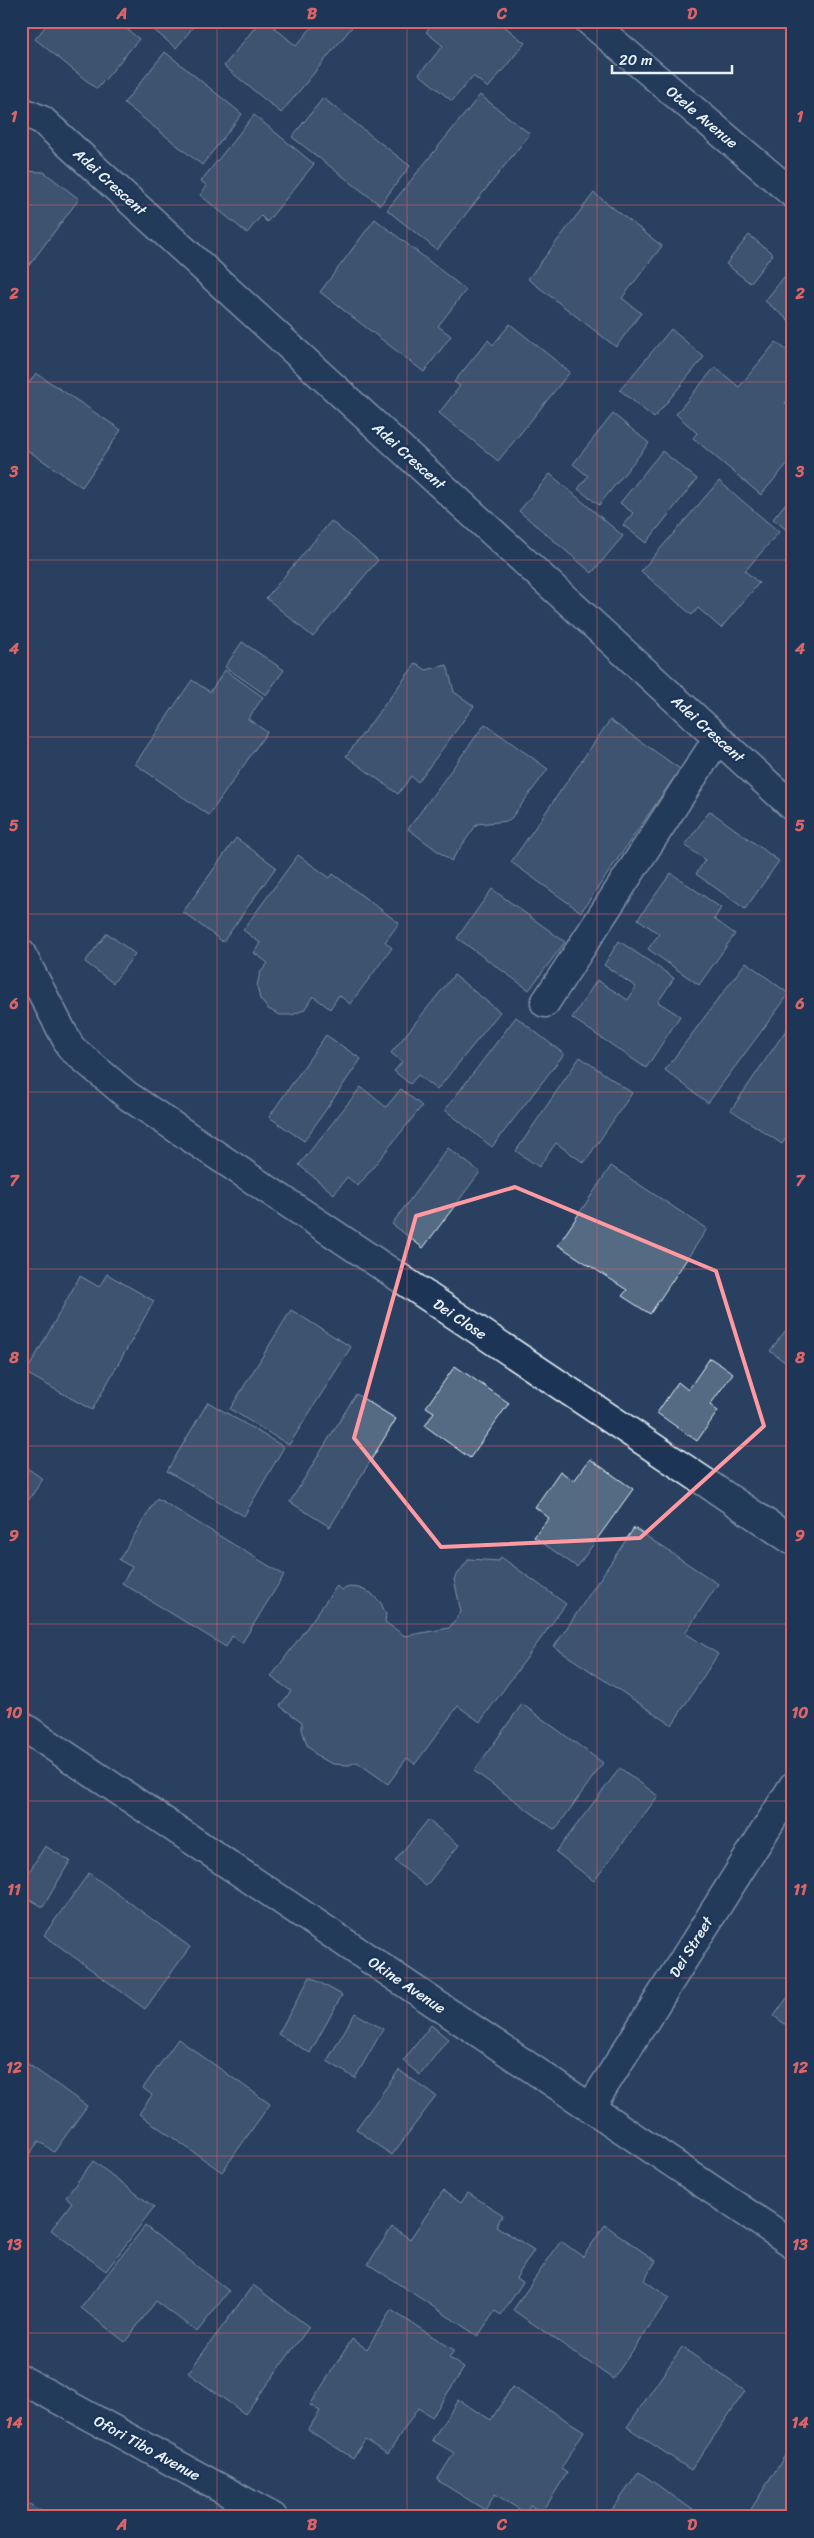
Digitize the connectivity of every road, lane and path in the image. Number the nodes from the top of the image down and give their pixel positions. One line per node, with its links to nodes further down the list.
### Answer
1 (589, 21): 3 (street, Otele Avenue)
2 (21, 111): 4 (street, Adei Crescent)
3 (793, 194)
4 (718, 738): 5 (street, Adei Crescent); 7 (street)
5 (793, 807)
6 (21, 953): 8 (street, Dei Close)
7 (545, 1002)
8 (793, 1541)
9 (21, 1725): 11 (street, Okine Avenue)
10 (793, 1786): 11 (street, Dei Street)
11 (590, 2108): 12 (street, Okine Avenue)
12 (793, 2244)
13 (21, 2380): 14 (street, Ofori Tibo Avenue)
14 (273, 2517)

